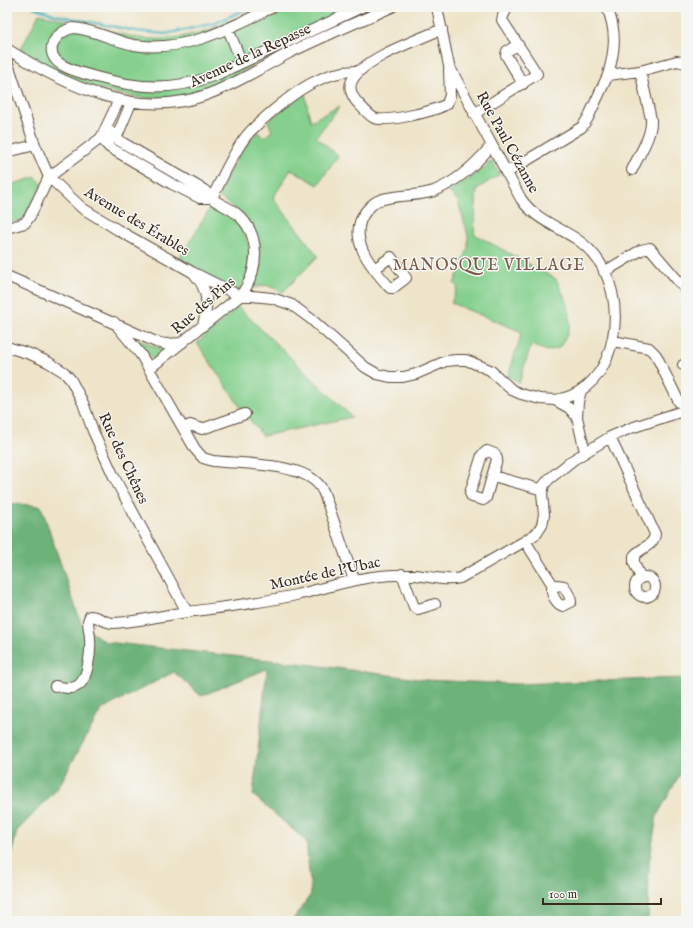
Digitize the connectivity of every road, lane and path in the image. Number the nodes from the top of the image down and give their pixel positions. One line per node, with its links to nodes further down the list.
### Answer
1 (273, 7): 7 (street)
2 (362, 7): 11 (street)
3 (392, 7): 20 (street, Avenue de la Repasse)
4 (437, 7): 8 (street, Rue Paul Cézanne)
5 (607, 7): 17 (street)
6 (506, 8): 9 (street)
7 (228, 29): 11 (street); 11 (street)
8 (442, 29): 14 (street, Rue Paul Cézanne); 15 (street)
9 (518, 45): 18 (street); 18 (street)
10 (7, 50): 19 (street, Avenue de la Repasse)
11 (242, 63)
12 (686, 63): 16 (street)
13 (7, 65): 25 (street, Avenue des Érables)
14 (449, 66): 15 (street); 21 (street, Rue Paul Cézanne)
15 (359, 71): 31 (street)
16 (640, 71): 17 (street); 28 (street)
17 (608, 75): 29 (street)
18 (523, 84): 21 (street)
19 (119, 100): 20 (street, Avenue de la Repasse); 22 (street)
20 (131, 103): 23 (street)
21 (474, 114): 26 (street, Rue Paul Cézanne)
22 (107, 128): 23 (street); 24 (street)
23 (115, 138): 24 (street); 31 (street, Rue des Pins)
24 (100, 141): 30 (street); 31 (street, Rue des Pins)
25 (35, 145): 27 (street); 30 (street, Avenue des Érables)
26 (491, 146): 29 (street, Rue Paul Cézanne); 33 (street)
27 (7, 152)
28 (632, 170)
29 (506, 173): 35 (street, Rue Paul Cézanne)
30 (49, 177): 32 (street); 34 (street, Avenue des Érables)
31 (212, 198): 38 (street, Rue des Pins)
32 (7, 228)
33 (374, 267)
34 (192, 272): 38 (street, Avenue des Érables); 40 (street)
35 (604, 272): 37 (street); 42 (street, Rue Paul Cézanne)
36 (7, 276): 39 (street)
37 (686, 290)
38 (240, 296): 40 (street, Rue des Pins); 48 (street)
39 (114, 322): 41 (street); 43 (street)
40 (203, 325): 44 (street, Rue des Pins)
41 (135, 332): 43 (street); 44 (street)
42 (613, 341): 47 (street, Rue Paul Cézanne); 49 (street)
43 (130, 342): 46 (street)
44 (182, 343): 46 (street, Rue des Pins)
45 (7, 347): 63 (street, Rue des Chênes)
46 (150, 368): 52 (street)
47 (581, 391): 48 (street, Rue Paul Cézanne); 51 (street)
48 (555, 400): 51 (street)
49 (683, 406): 53 (street)
50 (245, 414): 52 (street)
51 (577, 418): 54 (street)
52 (183, 428): 60 (street)
53 (610, 437): 54 (street); 59 (street)
54 (585, 452): 56 (street)
55 (493, 476): 56 (street)
56 (543, 490): 57 (street, Montée de l'Ubac)
57 (525, 541): 58 (street, Montée de l'Ubac); 61 (street)
58 (402, 574): 60 (street, Montée de l'Ubac); 62 (street)
59 (641, 578)
60 (354, 580): 63 (street, Montée de l'Ubac)
61 (554, 587)
62 (435, 604)
63 (187, 612): 64 (street, Montée de l'Ubac)
64 (55, 686)

